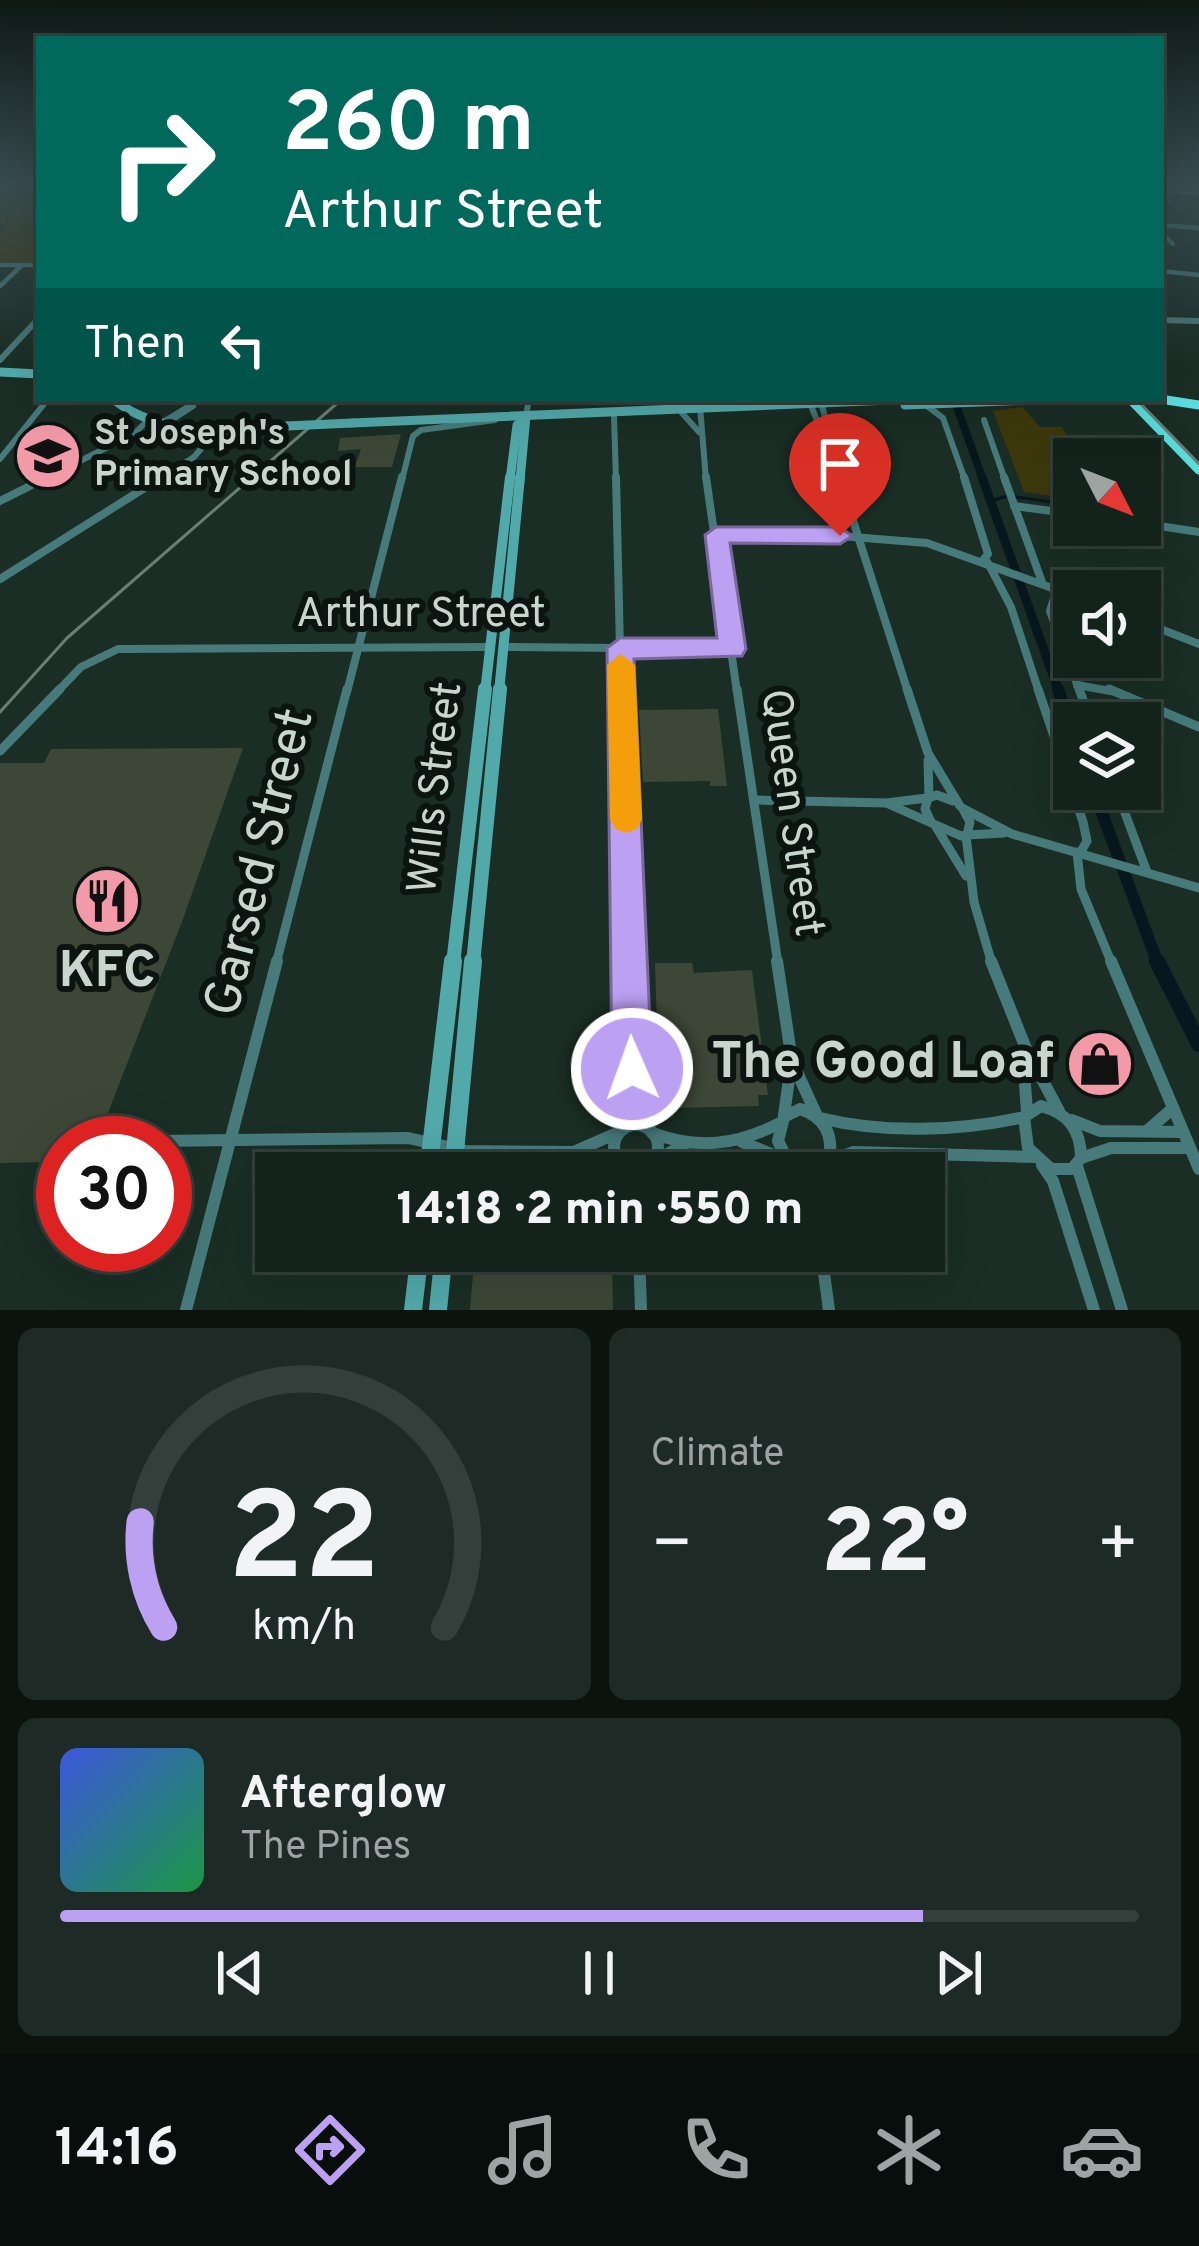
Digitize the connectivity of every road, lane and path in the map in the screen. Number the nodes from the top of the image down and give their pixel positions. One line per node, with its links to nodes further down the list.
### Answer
1 (0, 265): 2 (street)
2 (22, 265): 3 (street); 6 (street)
3 (36, 265)
4 (1164, 271): 5 (street)
5 (1199, 275)
6 (0, 286)
7 (1164, 320): 9 (street)
8 (36, 321): 10 (street)
9 (1199, 321)
10 (0, 359)
11 (0, 370): 12 (main road)
12 (36, 372)
13 (1164, 397): 24 (highway)
14 (46, 402): 35 (street)
15 (118, 402): 29 (main road)
16 (120, 402): 31 (main road)
17 (198, 402): 31 (street)
18 (528, 402): 27 (street, Wills Street)
19 (918, 402): 20 (main road); 23 (main road); 44 (street)
20 (968, 402)
21 (1133, 402): 36 (highway)
22 (1145, 402): 34 (highway)
23 (816, 403): 25 (main road); 43 (street)
24 (1199, 403)
25 (696, 407): 26 (main road); 33 (street); 33 (street, Queen Street)
26 (616, 408): 27 (main road); 52 (street)
27 (526, 416): 28 (main road); 50 (main road, Wills Street)
28 (500, 417): 32 (main road, bridge); 51 (street, Garsed Street)
29 (148, 420): 31 (main road); 38 (street)
30 (984, 420): 37 (street)
31 (165, 422): 32 (main road)
32 (219, 428): 45 (street)
33 (699, 432): 42 (street, Queen Street)
34 (1199, 458)
35 (0, 459)
36 (1199, 470)
37 (1012, 499): 39 (street); 46 (street)
38 (0, 501)
39 (1053, 509)
40 (1161, 527): 41 (street)
41 (1199, 532)
42 (716, 535): 43 (street); 53 (street, Queen Street)
43 (858, 537): 44 (street); 59 (street)
44 (985, 561): 46 (street); 68 (street)
45 (0, 579)
46 (1042, 583): 47 (street)
47 (1053, 587)
48 (1161, 629): 49 (street)
49 (1199, 644)
50 (498, 647): 51 (street, Arthur Street); 52 (street, Arthur Street); 84 (main road, Wills Street); 90 (main road, Wills Street)
51 (358, 648): 58 (street, Arthur Street); 86 (street, Garsed Street)
52 (620, 648): 53 (street, Arthur Street); 74 (street)
53 (732, 649): 61 (street, Queen Street)
54 (1074, 678): 55 (street)
55 (1077, 685): 56 (street); 57 (street)
56 (1083, 702)
57 (1199, 727)
58 (0, 751)
59 (928, 753): 60 (street); 63 (street)
60 (928, 798): 62 (street); 63 (street); 65 (street)
61 (755, 800): 62 (street); 73 (street, Queen Street)
62 (886, 803): 65 (street)
63 (961, 807): 66 (street); 67 (street)
64 (1123, 810): 69 (street)
65 (932, 823): 67 (street); 70 (street)
66 (1012, 834): 67 (street); 68 (street)
67 (966, 836): 70 (street)
68 (1078, 853): 69 (street); 75 (street)
69 (1142, 871): 71 (street)
70 (967, 877): 72 (street)
71 (1199, 888)
72 (1023, 1050): 76 (street); 77 (street)
73 (792, 1061): 78 (street, Queen Street); 79 (street, Queen Street)
74 (632, 1080): 80 (street); 82 (street)
75 (1172, 1104): 81 (street); 83 (street)
76 (1025, 1114): 77 (street); 78 (street); 101 (street)
77 (1062, 1114): 81 (street); 102 (street)
78 (819, 1117): 79 (street); 99 (street)
79 (783, 1119): 87 (street); 98 (street)
80 (619, 1131): 82 (street); 93 (street); 94 (street)
81 (1146, 1131): 83 (street)
82 (651, 1132): 88 (street); 95 (street)
83 (1183, 1132): 89 (street)
84 (431, 1140): 86 (street); 90 (street); 91 (main road, Wills Street)
85 (192, 1141): 86 (street)
86 (230, 1142): 108 (street, Garsed Street)
87 (742, 1142): 88 (street); 97 (street)
88 (685, 1145): 96 (street)
89 (1190, 1148): 102 (street); 103 (street)
90 (456, 1149): 92 (main road, Wills Street); 93 (street)
91 (430, 1152)
92 (456, 1152)
93 (575, 1152)
94 (622, 1152)
95 (652, 1152)
96 (672, 1152)
97 (762, 1152)
98 (783, 1152)
99 (828, 1152)
100 (945, 1153): 101 (street)
101 (1038, 1160): 102 (street); 113 (street)
102 (1079, 1161): 114 (street)
103 (1199, 1169)
104 (418, 1272): 109 (main road)
105 (442, 1272): 110 (main road)
106 (639, 1272): 111 (street)
107 (823, 1272): 112 (street)
108 (186, 1310)
109 (413, 1310)
110 (438, 1310)
111 (640, 1310)
112 (829, 1310)
113 (1094, 1310)
114 (1122, 1310)

